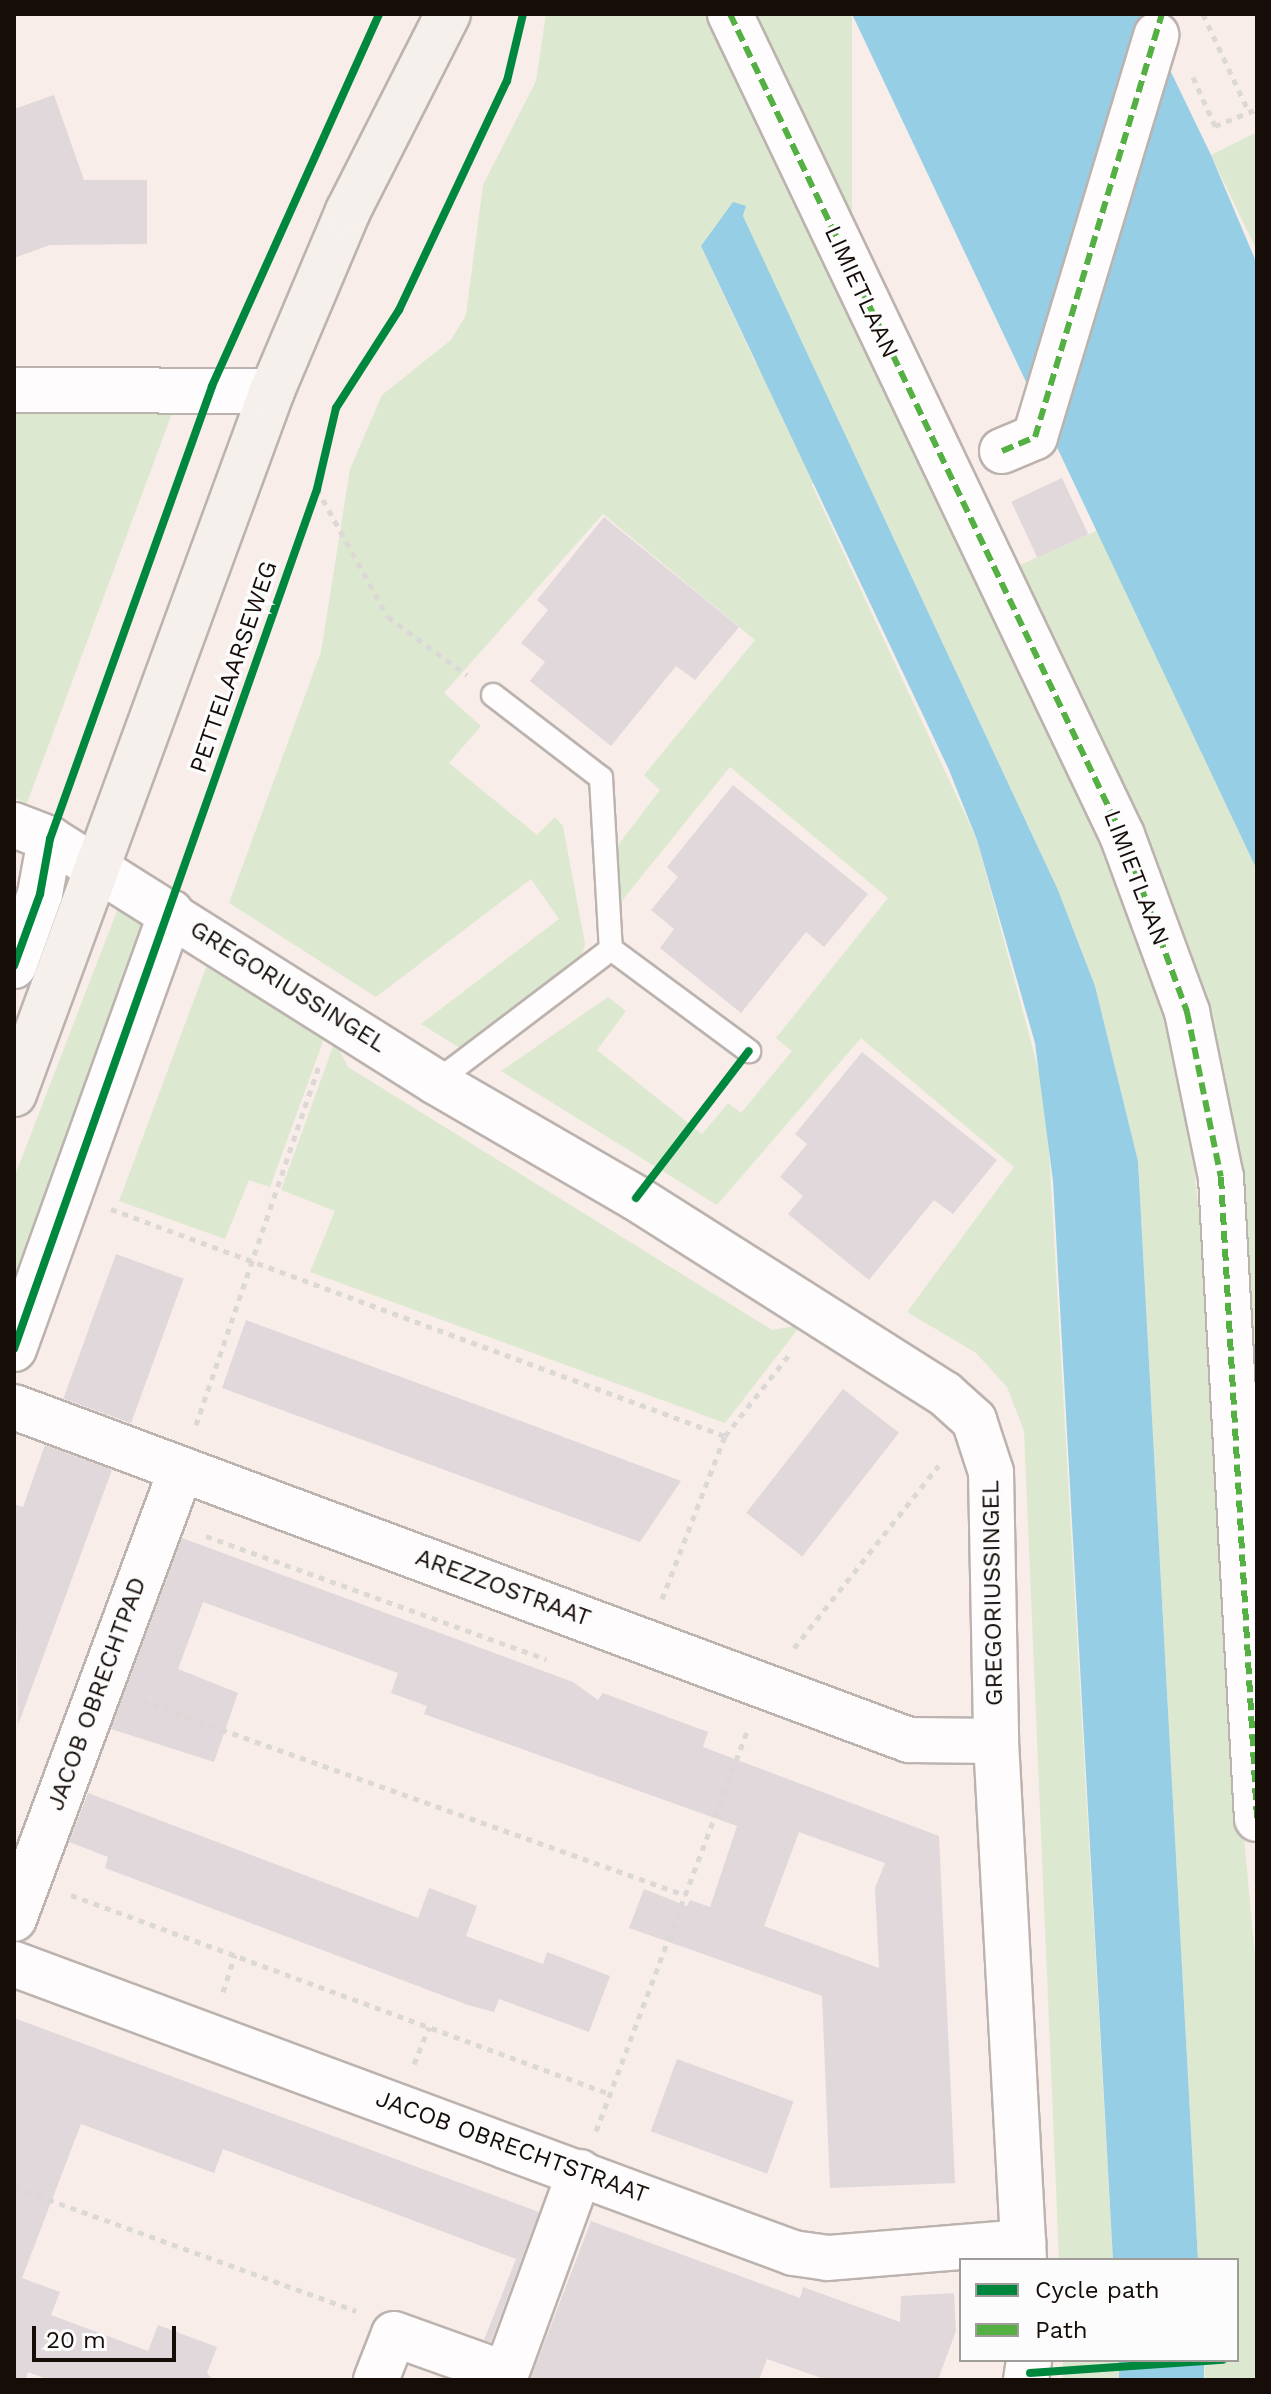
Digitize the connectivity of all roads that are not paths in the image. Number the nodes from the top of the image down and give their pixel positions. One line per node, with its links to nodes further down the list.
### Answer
1 (448, 14): 5 (street)
2 (730, 14): 20 (street, LIMIETLAAN)
3 (1156, 35): 6 (street)
4 (14, 390): 5 (street)
5 (272, 391): 9 (street)
6 (1019, 444)
7 (493, 695): 11 (lane)
8 (32, 832): 9 (street, GREGORIUSSINGEL); 12 (street)
9 (97, 869): 10 (street, GREGORIUSSINGEL); 15 (street)
10 (171, 912): 14 (street, GREGORIUSSINGEL); 16 (street)
11 (611, 949): 13 (lane); 14 (lane)
12 (14, 966)
13 (749, 1051)
14 (436, 1082): 19 (street, GREGORIUSSINGEL)
15 (14, 1094)
16 (14, 1349)
17 (14, 1407): 18 (street, AREZZOSTRAAT)
18 (181, 1469): 19 (street, AREZZOSTRAAT); 21 (street, JACOB OBRECHTPAD)
19 (996, 1741): 24 (street, GREGORIUSSINGEL)
20 (1257, 1819)
21 (14, 1919)
22 (14, 1964): 23 (street, JACOB OBRECHTSTRAAT)
23 (580, 2172): 24 (street, JACOB OBRECHTSTRAAT); 25 (street)
24 (1023, 2251)
25 (376, 2380)

